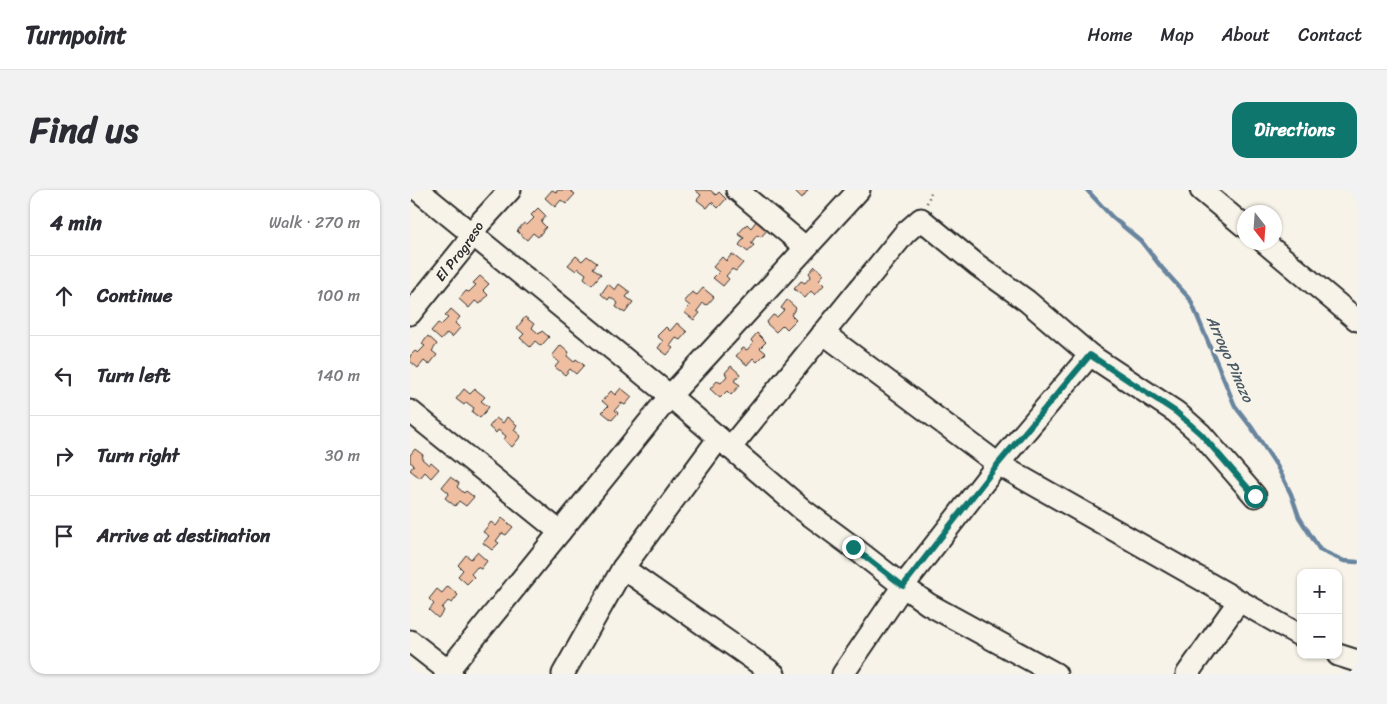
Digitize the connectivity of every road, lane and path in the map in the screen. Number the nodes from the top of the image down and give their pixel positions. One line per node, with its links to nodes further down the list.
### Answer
1 (418, 190): 7 (street)
2 (510, 190): 7 (street, El Progreso)
3 (738, 190): 8 (street)
4 (859, 190): 8 (street)
5 (1201, 190): 6 (street)
6 (1237, 220)
7 (472, 235): 10 (street, El Progreso); 14 (street)
8 (805, 247): 14 (street)
9 (1274, 250): 11 (street)
10 (410, 314)
11 (1357, 320)
12 (823, 334): 13 (street); 16 (street); 17 (street)
13 (1090, 355): 17 (street); 18 (street)
14 (670, 396): 16 (street); 19 (street)
15 (410, 411): 19 (street)
16 (724, 443): 20 (street); 21 (street)
17 (998, 464): 21 (street); 22 (street)
18 (1255, 496)
19 (560, 532): 28 (street)
20 (623, 568): 27 (street); 29 (street)
21 (903, 586): 30 (street); 31 (street)
22 (1239, 600): 23 (street); 32 (street)
23 (1297, 634)
24 (410, 641): 28 (street)
25 (1342, 656): 26 (street)
26 (1357, 661)
27 (571, 671)
28 (448, 673)
29 (774, 674)
30 (843, 674)
31 (1056, 674)
32 (1187, 674)

